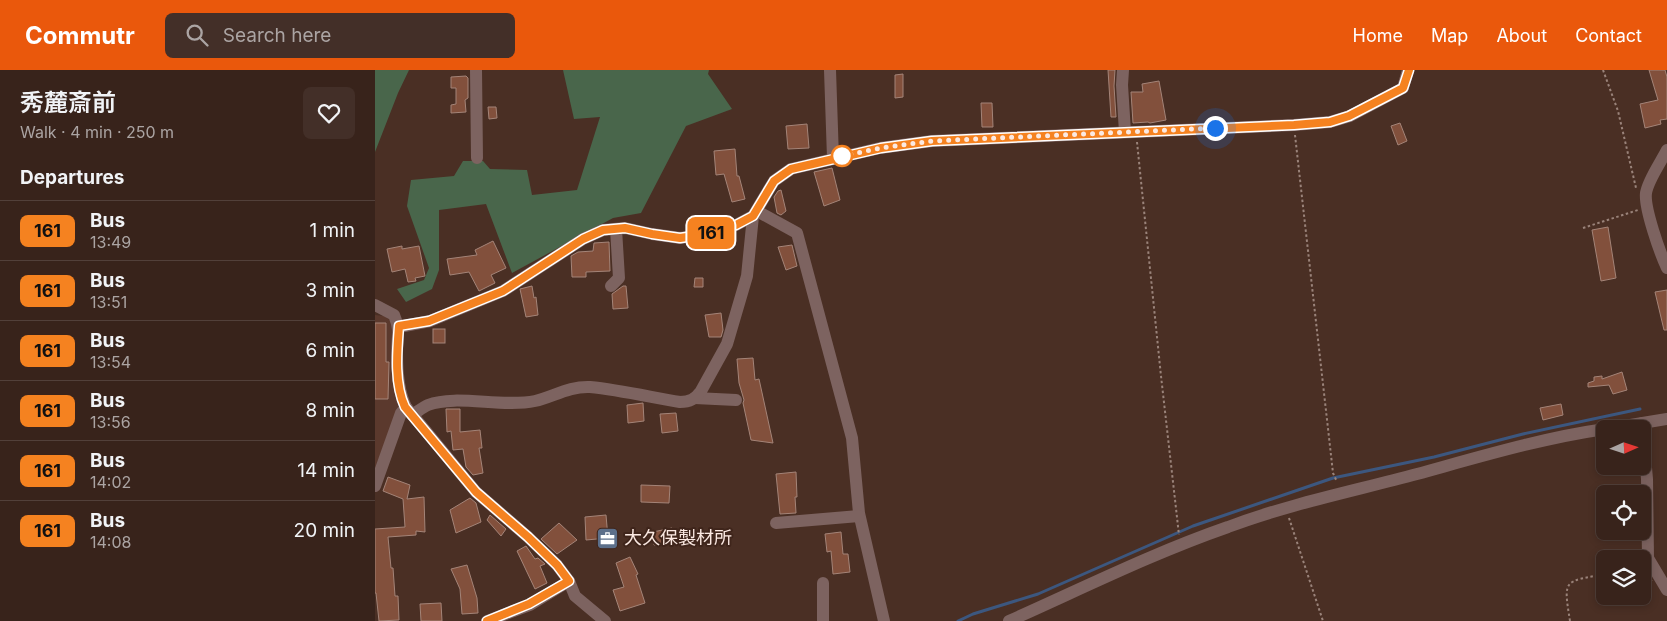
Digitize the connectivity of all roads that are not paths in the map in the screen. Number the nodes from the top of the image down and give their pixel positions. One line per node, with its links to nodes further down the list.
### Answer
1 (477, 70): 7 (street)
2 (829, 70): 8 (street)
3 (1123, 70): 5 (street)
4 (1409, 70): 5 (street)
5 (1130, 132): 8 (street)
6 (1667, 150): 11 (street)
7 (477, 158)
8 (833, 158): 9 (street)
9 (755, 213): 10 (street); 15 (street); 23 (street)
10 (616, 229): 12 (street); 14 (street)
11 (1667, 268)
12 (611, 286)
13 (375, 305): 14 (street)
14 (399, 326): 17 (street)
15 (695, 398): 16 (street); 17 (street)
16 (736, 400)
17 (409, 411): 22 (street); 25 (street)
18 (1667, 419): 19 (street)
19 (1651, 422)
20 (1596, 431): 32 (street)
21 (1647, 475): 27 (street)
22 (375, 486)
23 (855, 517): 24 (street); 31 (street)
24 (776, 524)
25 (569, 581): 28 (street); 29 (street)
26 (823, 583): 30 (street)
27 (1667, 590)
28 (487, 621)
29 (605, 621)
30 (823, 621)
31 (884, 621)
32 (1009, 621)

